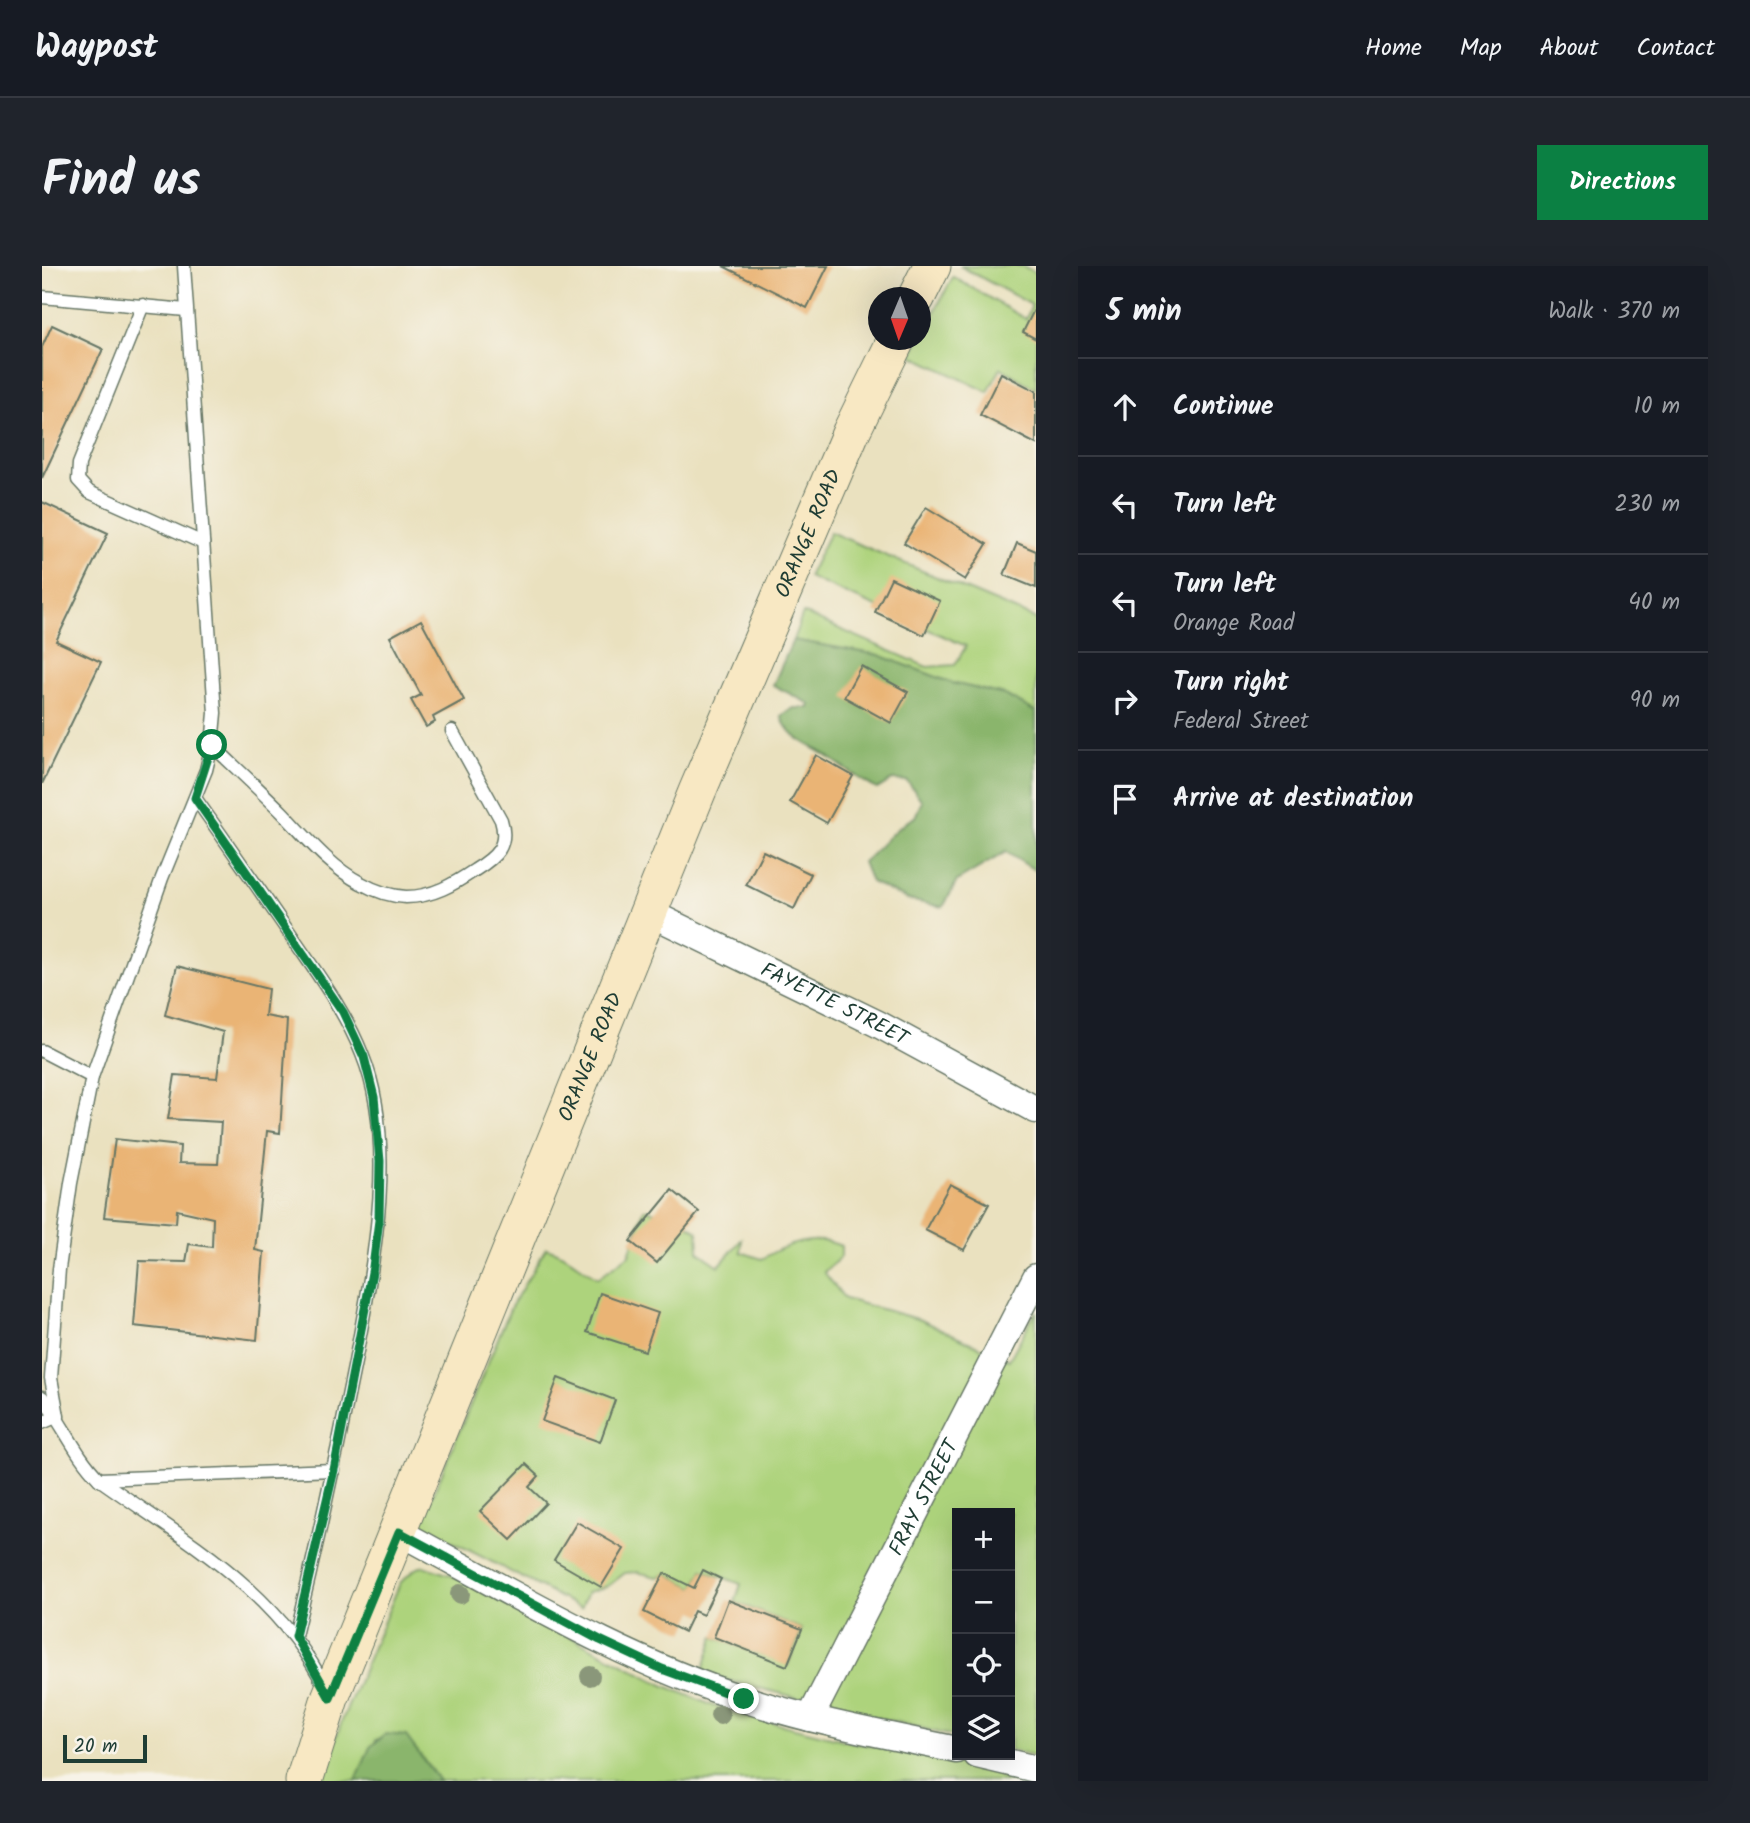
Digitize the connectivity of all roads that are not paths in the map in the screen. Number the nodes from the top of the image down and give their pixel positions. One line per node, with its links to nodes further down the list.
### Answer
1 (184, 266): 6 (lane)
2 (932, 266): 3 (main road)
3 (922, 287)
4 (42, 296): 5 (lane)
5 (143, 305): 6 (lane); 8 (lane)
6 (186, 310): 8 (lane)
7 (891, 350): 12 (main road, ORANGE ROAD)
8 (202, 542): 10 (lane)
9 (452, 731): 10 (lane)
10 (212, 745): 11 (lane)
11 (195, 798): 14 (lane); 20 (lane)
12 (649, 912): 15 (street, FAYETTE STREET); 22 (main road, ORANGE ROAD)
13 (42, 1051): 14 (lane)
14 (92, 1077): 18 (lane)
15 (1027, 1105)
16 (1036, 1278): 25 (street, FRAY STREET)
17 (42, 1397): 18 (lane)
18 (58, 1416): 19 (lane); 21 (lane)
19 (42, 1423)
20 (334, 1470): 21 (lane); 23 (lane)
21 (99, 1479): 23 (lane)
22 (399, 1532): 24 (main road, ORANGE ROAD); 25 (street)
23 (295, 1636): 24 (lane)
24 (330, 1698): 29 (main road, ORANGE ROAD)
25 (810, 1718): 26 (street)
26 (952, 1749)
27 (998, 1760): 28 (street)
28 (1036, 1769)
29 (304, 1781)

